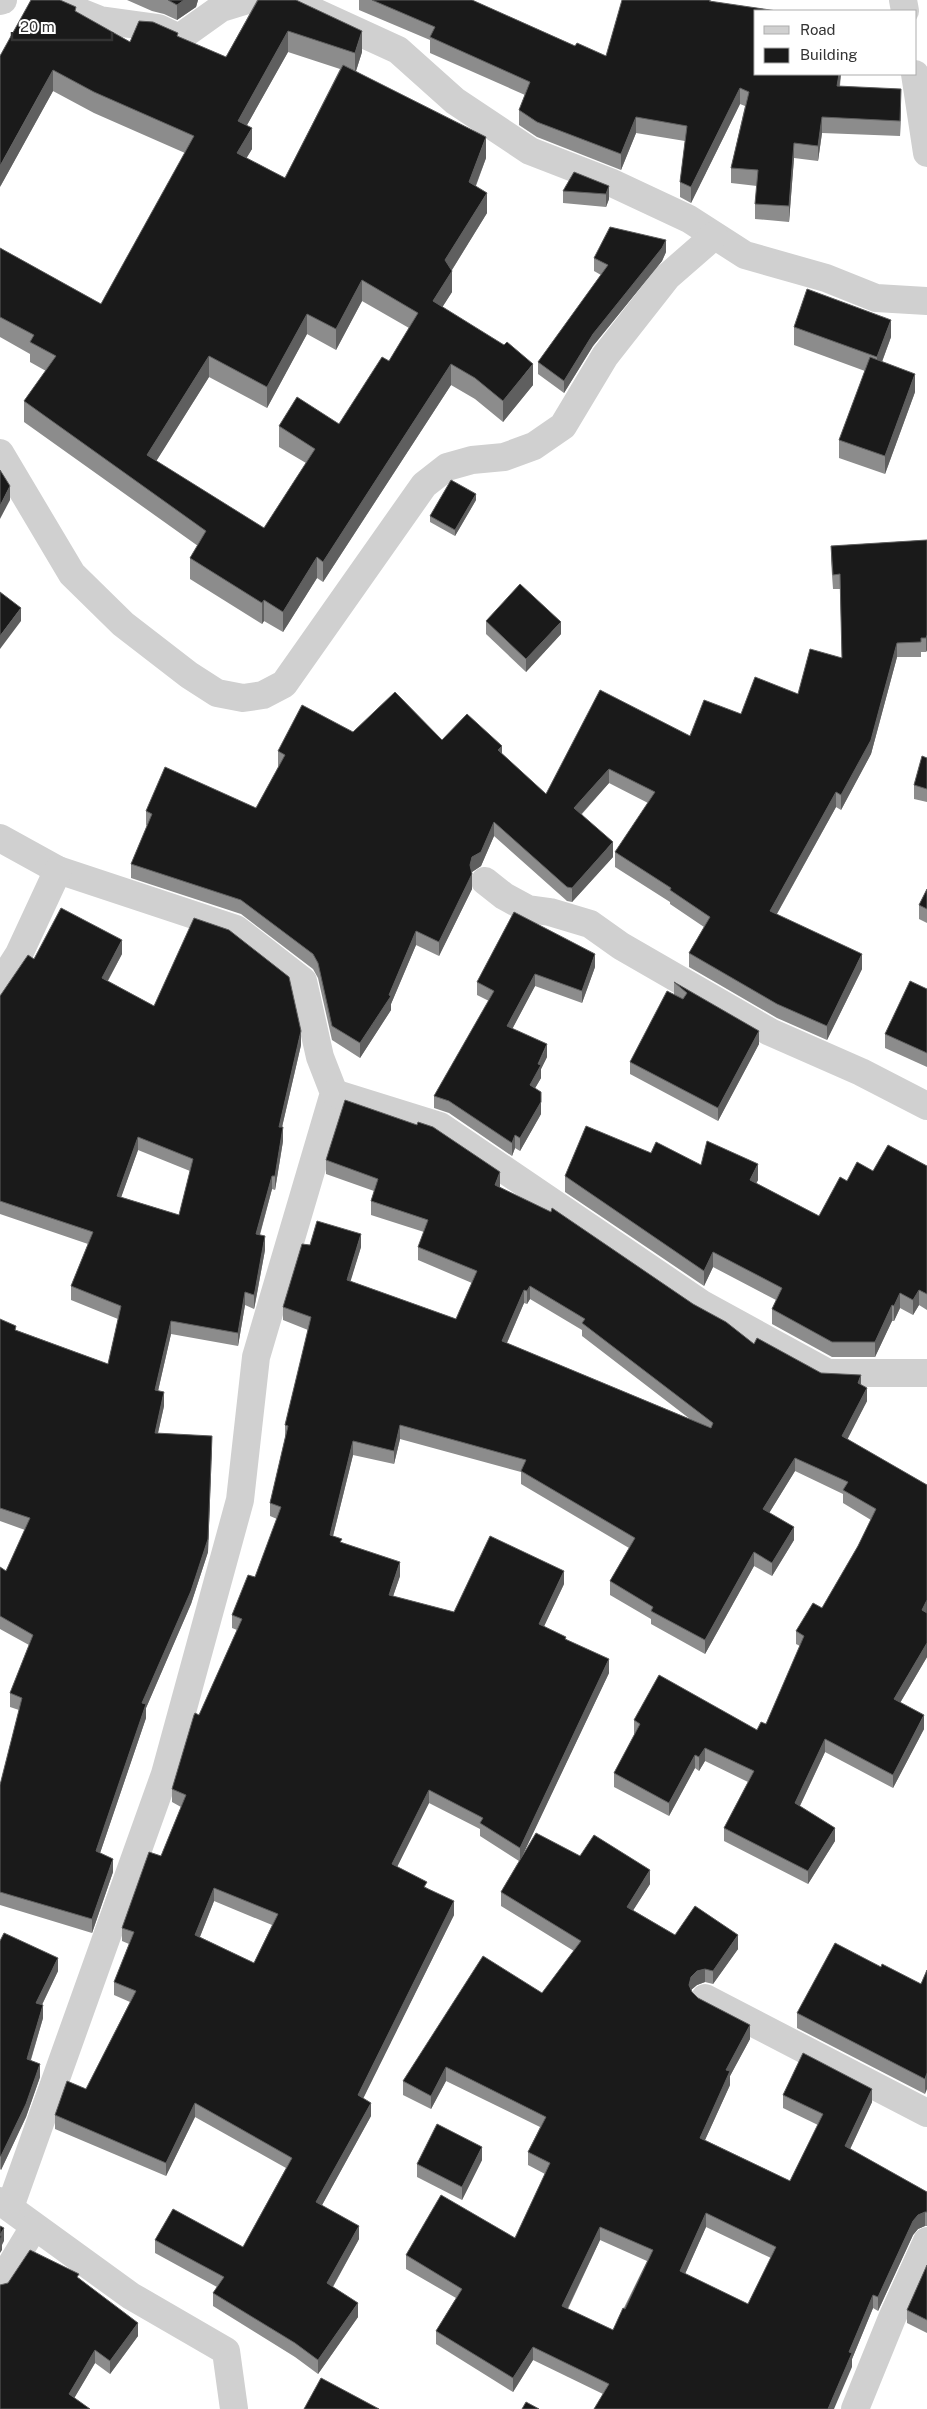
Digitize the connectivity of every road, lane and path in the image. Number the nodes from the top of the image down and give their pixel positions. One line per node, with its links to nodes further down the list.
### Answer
1 (50, 0): 2 (street)
2 (247, 0)
3 (289, 0): 6 (street)
4 (914, 75): 5 (street)
5 (927, 153)
6 (714, 236): 7 (street); 8 (street)
7 (927, 301)
8 (0, 453)
9 (0, 838): 10 (street)
10 (58, 870): 12 (street); 13 (street)
11 (485, 881): 14 (street)
12 (0, 984)
13 (334, 1093): 15 (street); 18 (street)
14 (927, 1106)
15 (927, 1373)
16 (705, 1998): 17 (street)
17 (927, 2112)
18 (5, 2204): 19 (street)
19 (34, 2227): 21 (street); 22 (street)
20 (927, 2241): 23 (street)
21 (0, 2283)
22 (234, 2409)
23 (855, 2409)

